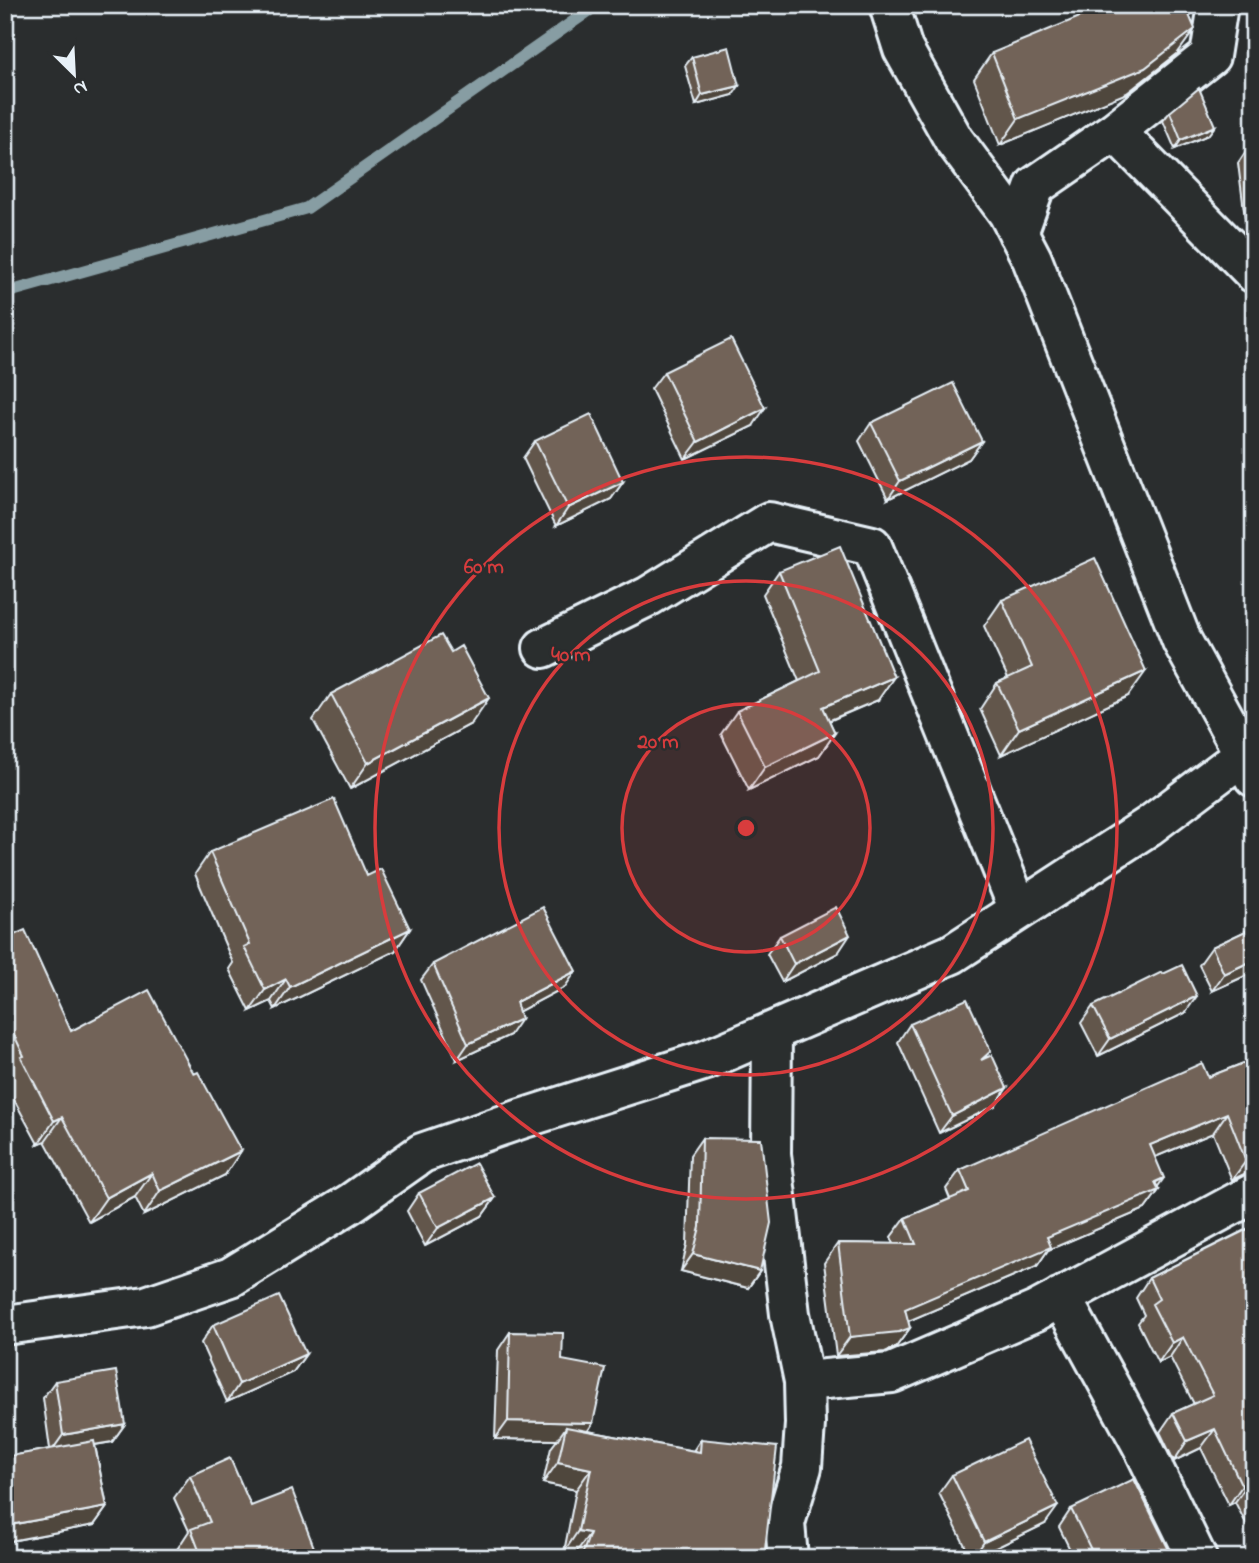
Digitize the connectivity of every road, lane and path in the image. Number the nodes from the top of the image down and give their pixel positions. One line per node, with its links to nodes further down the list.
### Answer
1 (889, 5): 4 (street)
2 (1217, 5): 3 (street)
3 (1115, 131): 4 (street); 5 (street)
4 (1018, 233): 7 (street)
5 (1254, 273)
6 (543, 648): 8 (street)
7 (1250, 759): 8 (street)
8 (1019, 910): 9 (street)
9 (772, 1032): 12 (street); 13 (street)
10 (1254, 1193): 11 (street)
11 (1061, 1297): 13 (street); 15 (street)
12 (5, 1325)
13 (804, 1381): 14 (street)
14 (788, 1558)
15 (1197, 1558)

